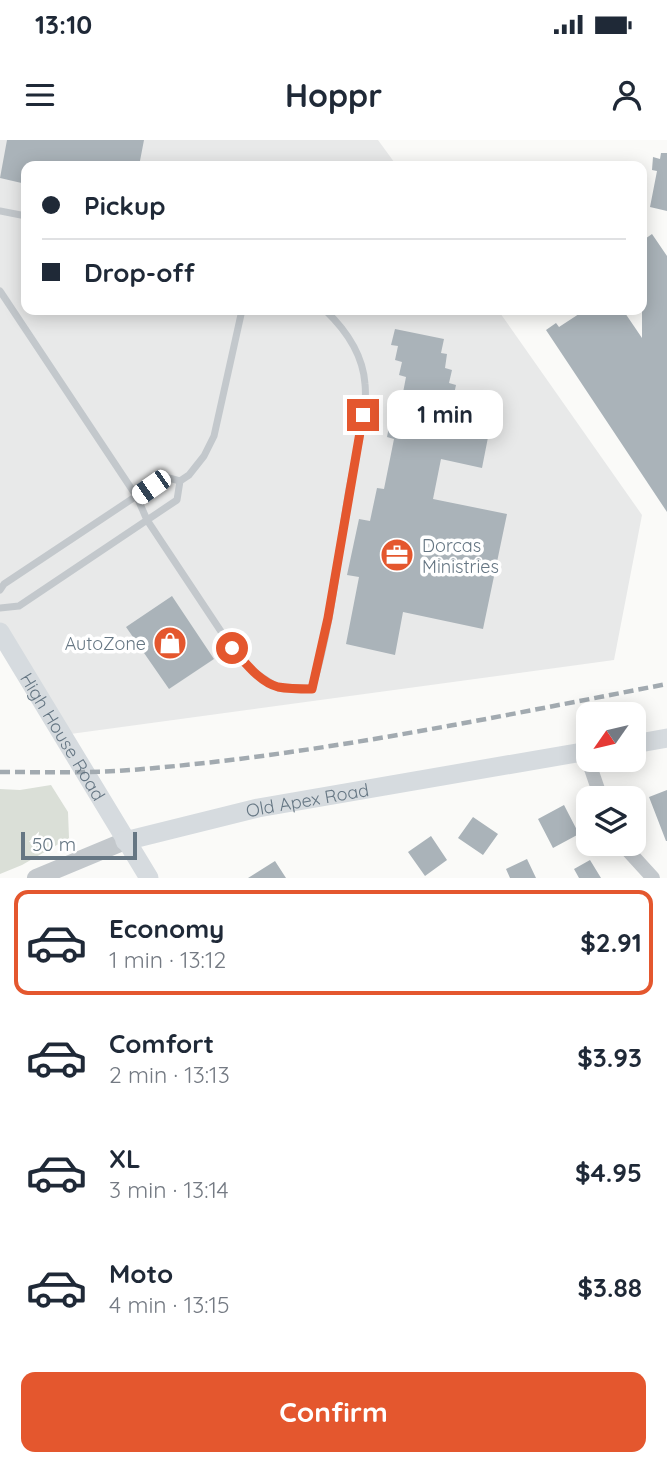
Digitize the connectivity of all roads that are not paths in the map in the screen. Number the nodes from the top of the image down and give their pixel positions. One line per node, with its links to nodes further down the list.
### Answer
1 (0, 211): 2 (lane)
2 (21, 215)
3 (0, 291): 7 (lane)
4 (241, 315): 6 (lane)
5 (330, 315): 8 (lane)
6 (180, 481): 7 (lane); 8 (lane)
7 (137, 497): 8 (lane); 9 (lane)
8 (147, 520): 10 (lane)
9 (0, 590)
10 (0, 608)
11 (0, 632): 15 (main road, High House Road)
12 (667, 738): 13 (main road)
13 (646, 742)
14 (576, 757): 15 (main road, Old Apex Road)
15 (125, 841): 17 (street, Old Apex Road); 18 (main road, High House Road)
16 (633, 856): 19 (street)
17 (36, 878)
18 (149, 878)
19 (653, 878)

